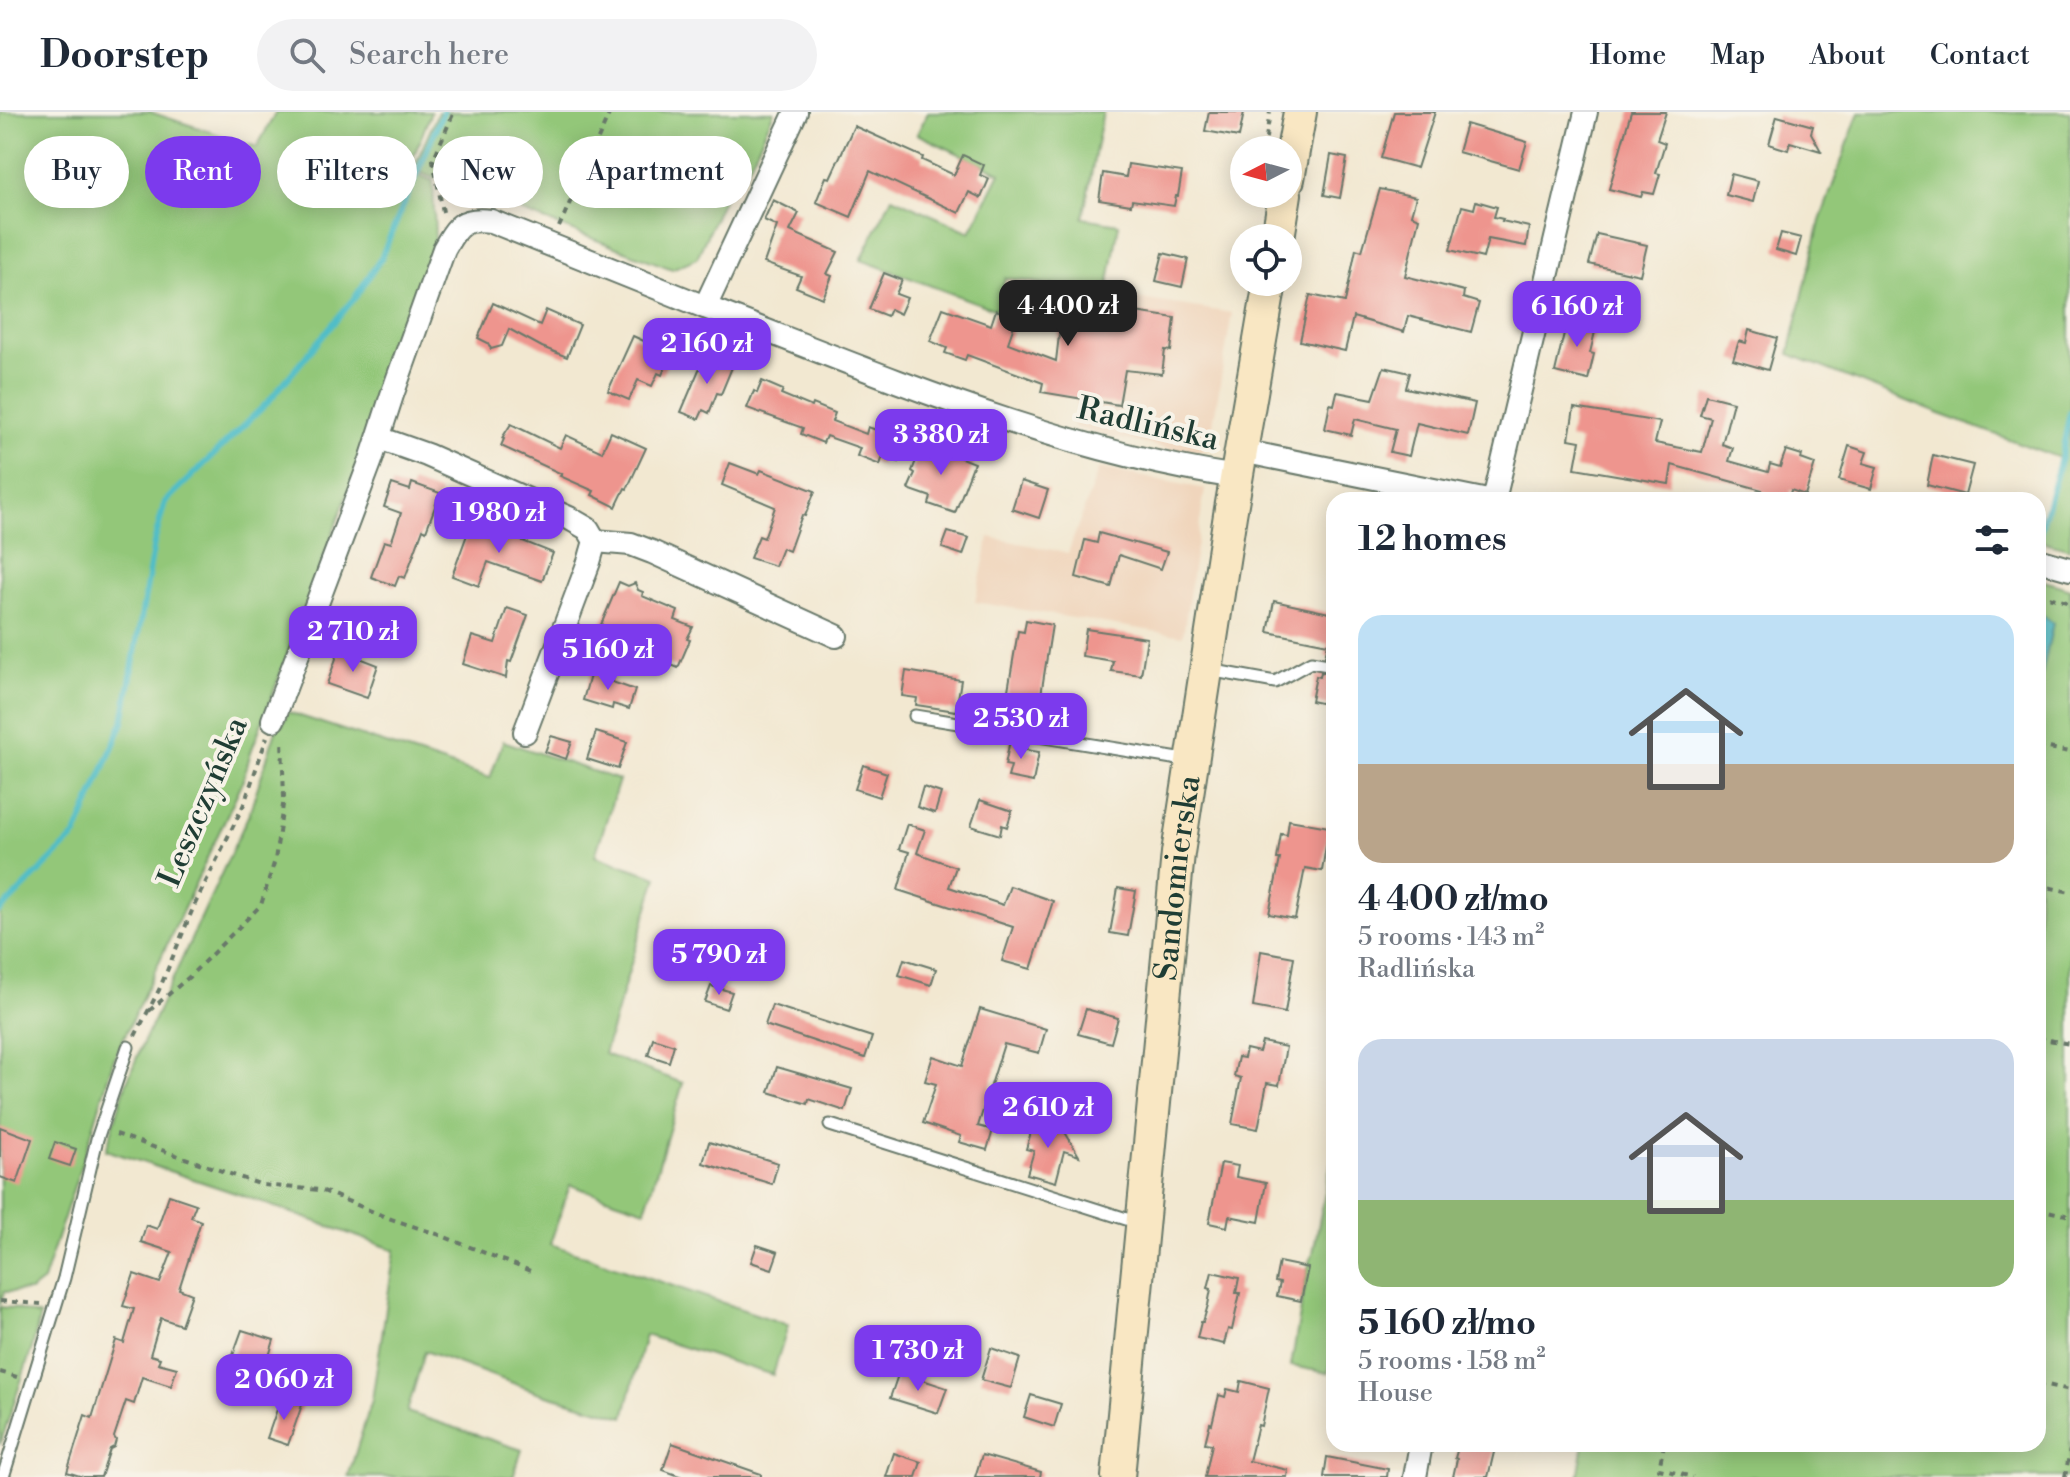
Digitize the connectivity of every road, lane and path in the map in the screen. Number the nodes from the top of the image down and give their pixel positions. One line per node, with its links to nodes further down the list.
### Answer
1 (454, 112): 9 (path)
2 (610, 112): 10 (path)
3 (796, 112): 12 (street)
4 (1270, 112): 7 (path)
5 (1300, 112): 8 (street)
6 (1586, 112): 16 (street)
7 (1266, 136)
8 (1296, 136)
9 (449, 241): 10 (street); 13 (street, Leszczyńska)
10 (551, 245): 12 (street)
11 (1268, 296): 14 (street, Sandomierska)
12 (705, 307): 14 (street, Radlińska)
13 (379, 438): 17 (street); 26 (street, Leszczyńska)
14 (1240, 464): 15 (street, Radlińska); 24 (street, Sandomierska)
15 (1429, 492)
16 (1496, 492)
17 (595, 541): 22 (street); 27 (street)
18 (2046, 562): 19 (street)
19 (2070, 569)
20 (2046, 596): 21 (path)
21 (2070, 603)
22 (836, 636)
23 (1326, 665): 24 (lane)
24 (1206, 669): 30 (street, Sandomierska)
25 (915, 716): 30 (lane)
26 (273, 720): 33 (path, Leszczyńska); 33 (path)
27 (525, 732)
28 (2046, 748): 29 (path)
29 (2070, 752)
30 (1191, 761): 41 (street, Sandomierska)
31 (2046, 887): 32 (path)
32 (2070, 892)
33 (146, 1014): 36 (path, Leszczyńska)
34 (2046, 1040): 35 (path)
35 (2070, 1044)
36 (128, 1047): 38 (lane)
37 (830, 1125): 41 (lane)
38 (101, 1129): 42 (path); 44 (lane)
39 (2046, 1211): 40 (path)
40 (2070, 1216)
41 (1143, 1225): 51 (street, Sandomierska)
42 (533, 1272)
43 (0, 1301): 44 (path)
44 (55, 1304): 50 (lane)
45 (2046, 1385): 46 (path)
46 (2070, 1390)
47 (2070, 1450): 54 (path)
48 (1420, 1452): 52 (street)
49 (1662, 1452): 53 (path)
50 (3, 1477)
51 (1118, 1477)
52 (1415, 1477)
53 (1693, 1477)
54 (2065, 1477)

